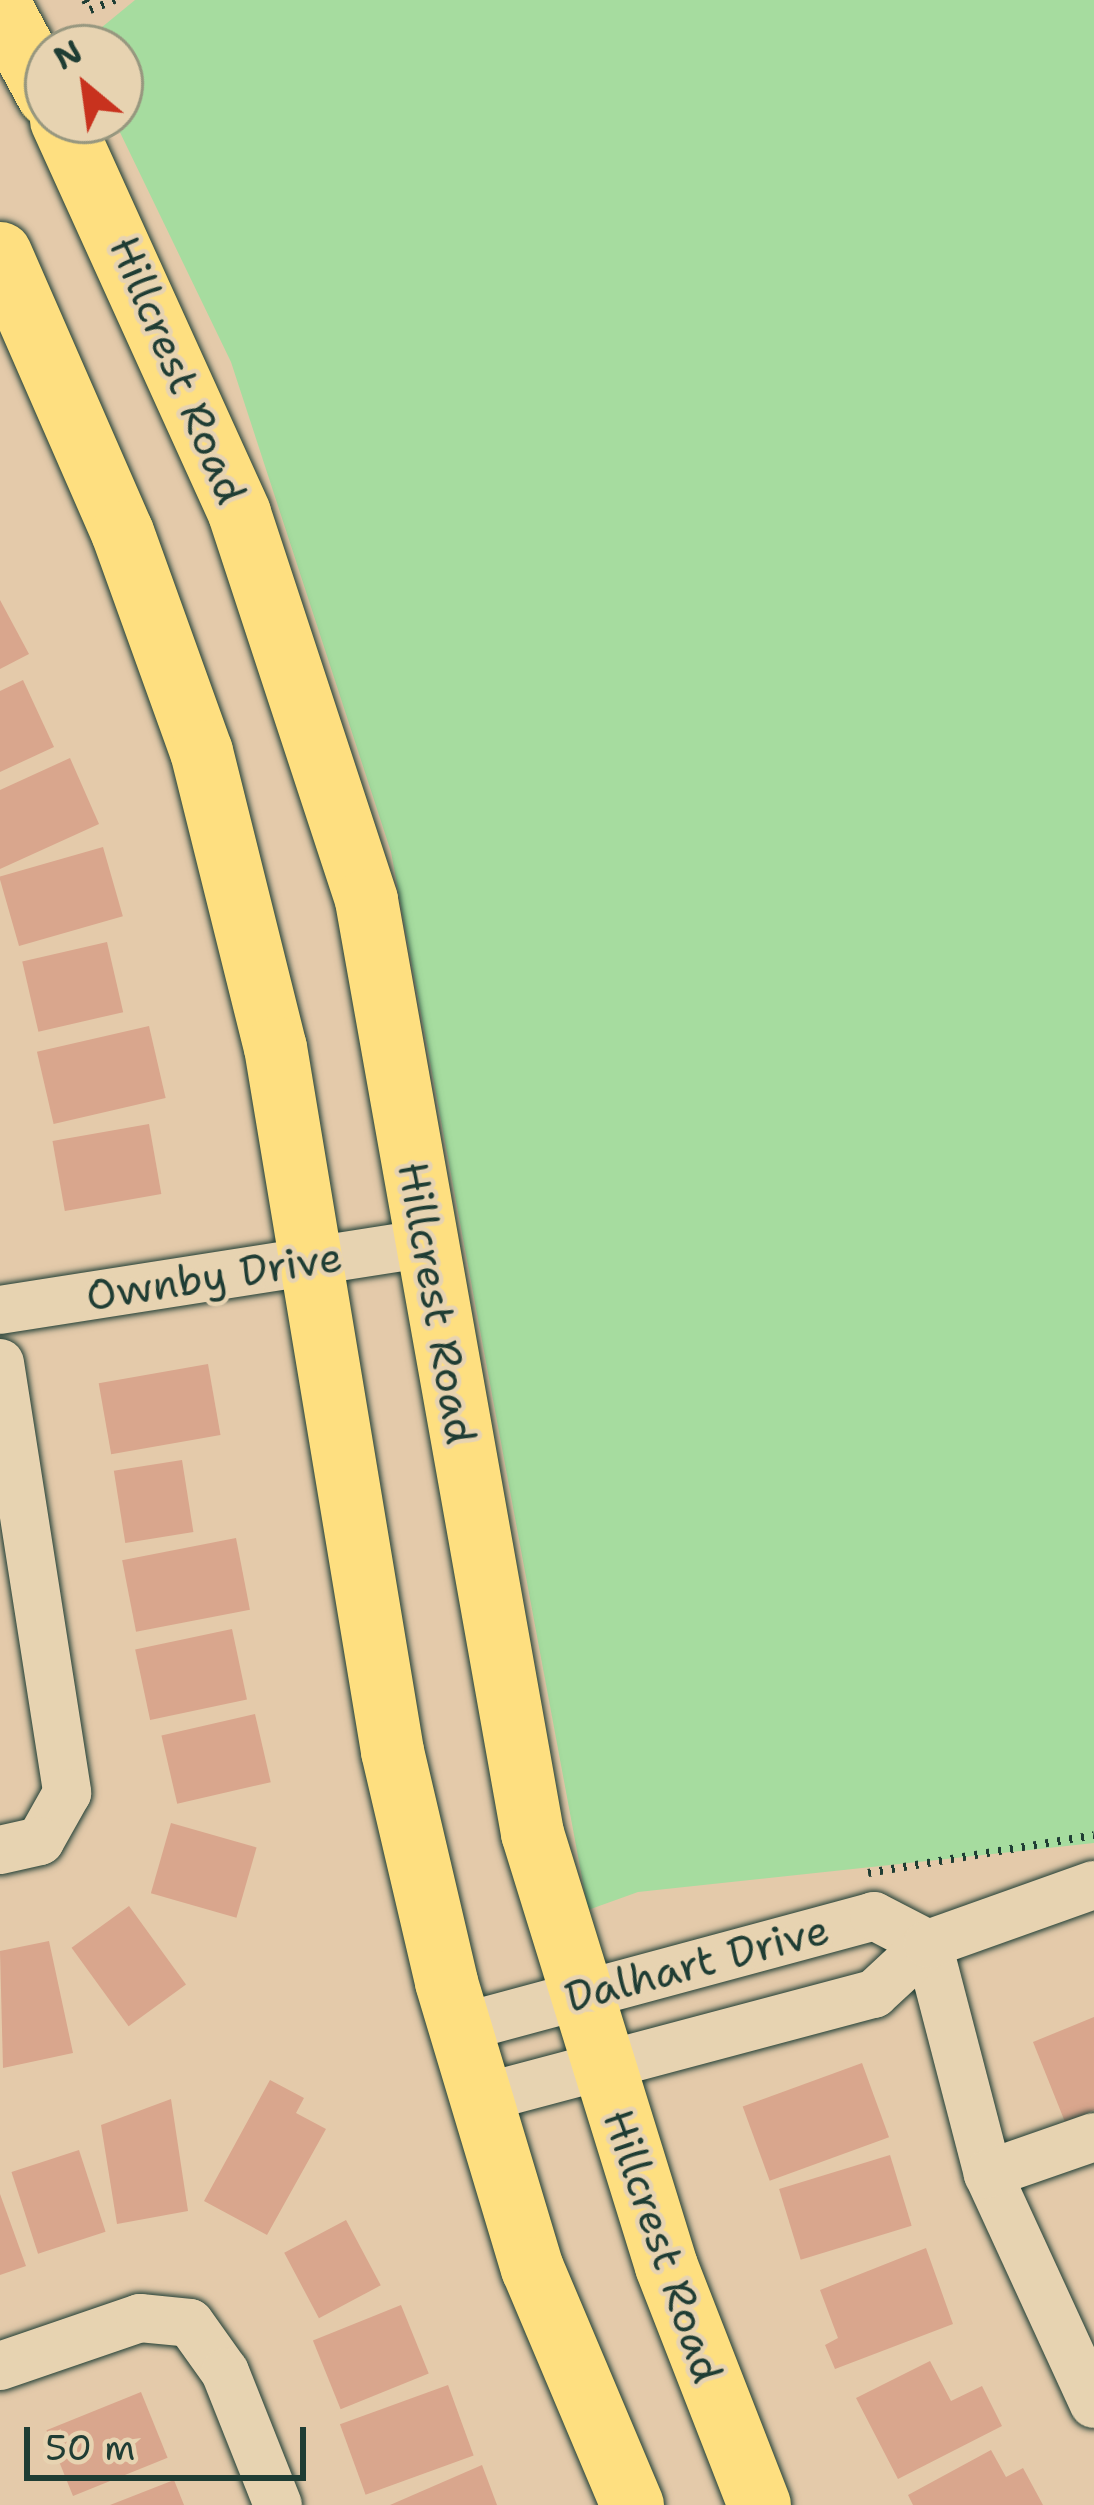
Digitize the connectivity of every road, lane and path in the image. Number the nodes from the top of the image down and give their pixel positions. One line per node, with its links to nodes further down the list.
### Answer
1 (85, 0): 2 (path)
2 (115, 0)
3 (3, 3): 4 (main road)
4 (24, 46)
5 (72, 144): 7 (main road, Hillcrest Road)
6 (0, 254): 8 (main road)
7 (428, 1243): 8 (street, Ownby Drive); 14 (main road, Hillcrest Road)
8 (311, 1261): 9 (street, Ownby Drive); 15 (main road)
9 (0, 1310)
10 (0, 1363): 11 (street)
11 (0, 1850)
12 (1094, 1885): 13 (street, Dalhart Drive)
13 (928, 1943): 14 (street, Dalhart Drive); 16 (street, Dalhart Drive); 19 (street)
14 (577, 1994): 15 (street, Dalhart Drive); 16 (main road, Hillcrest Road)
15 (460, 2028): 17 (main road)
16 (601, 2060): 17 (street, Dalhart Drive); 24 (main road, Hillcrest Road)
17 (482, 2098): 23 (main road)
18 (1094, 2137): 19 (street)
19 (988, 2174): 21 (street)
20 (0, 2366): 22 (street)
21 (1094, 2404)
22 (278, 2505)
23 (632, 2505)
24 (759, 2505)

